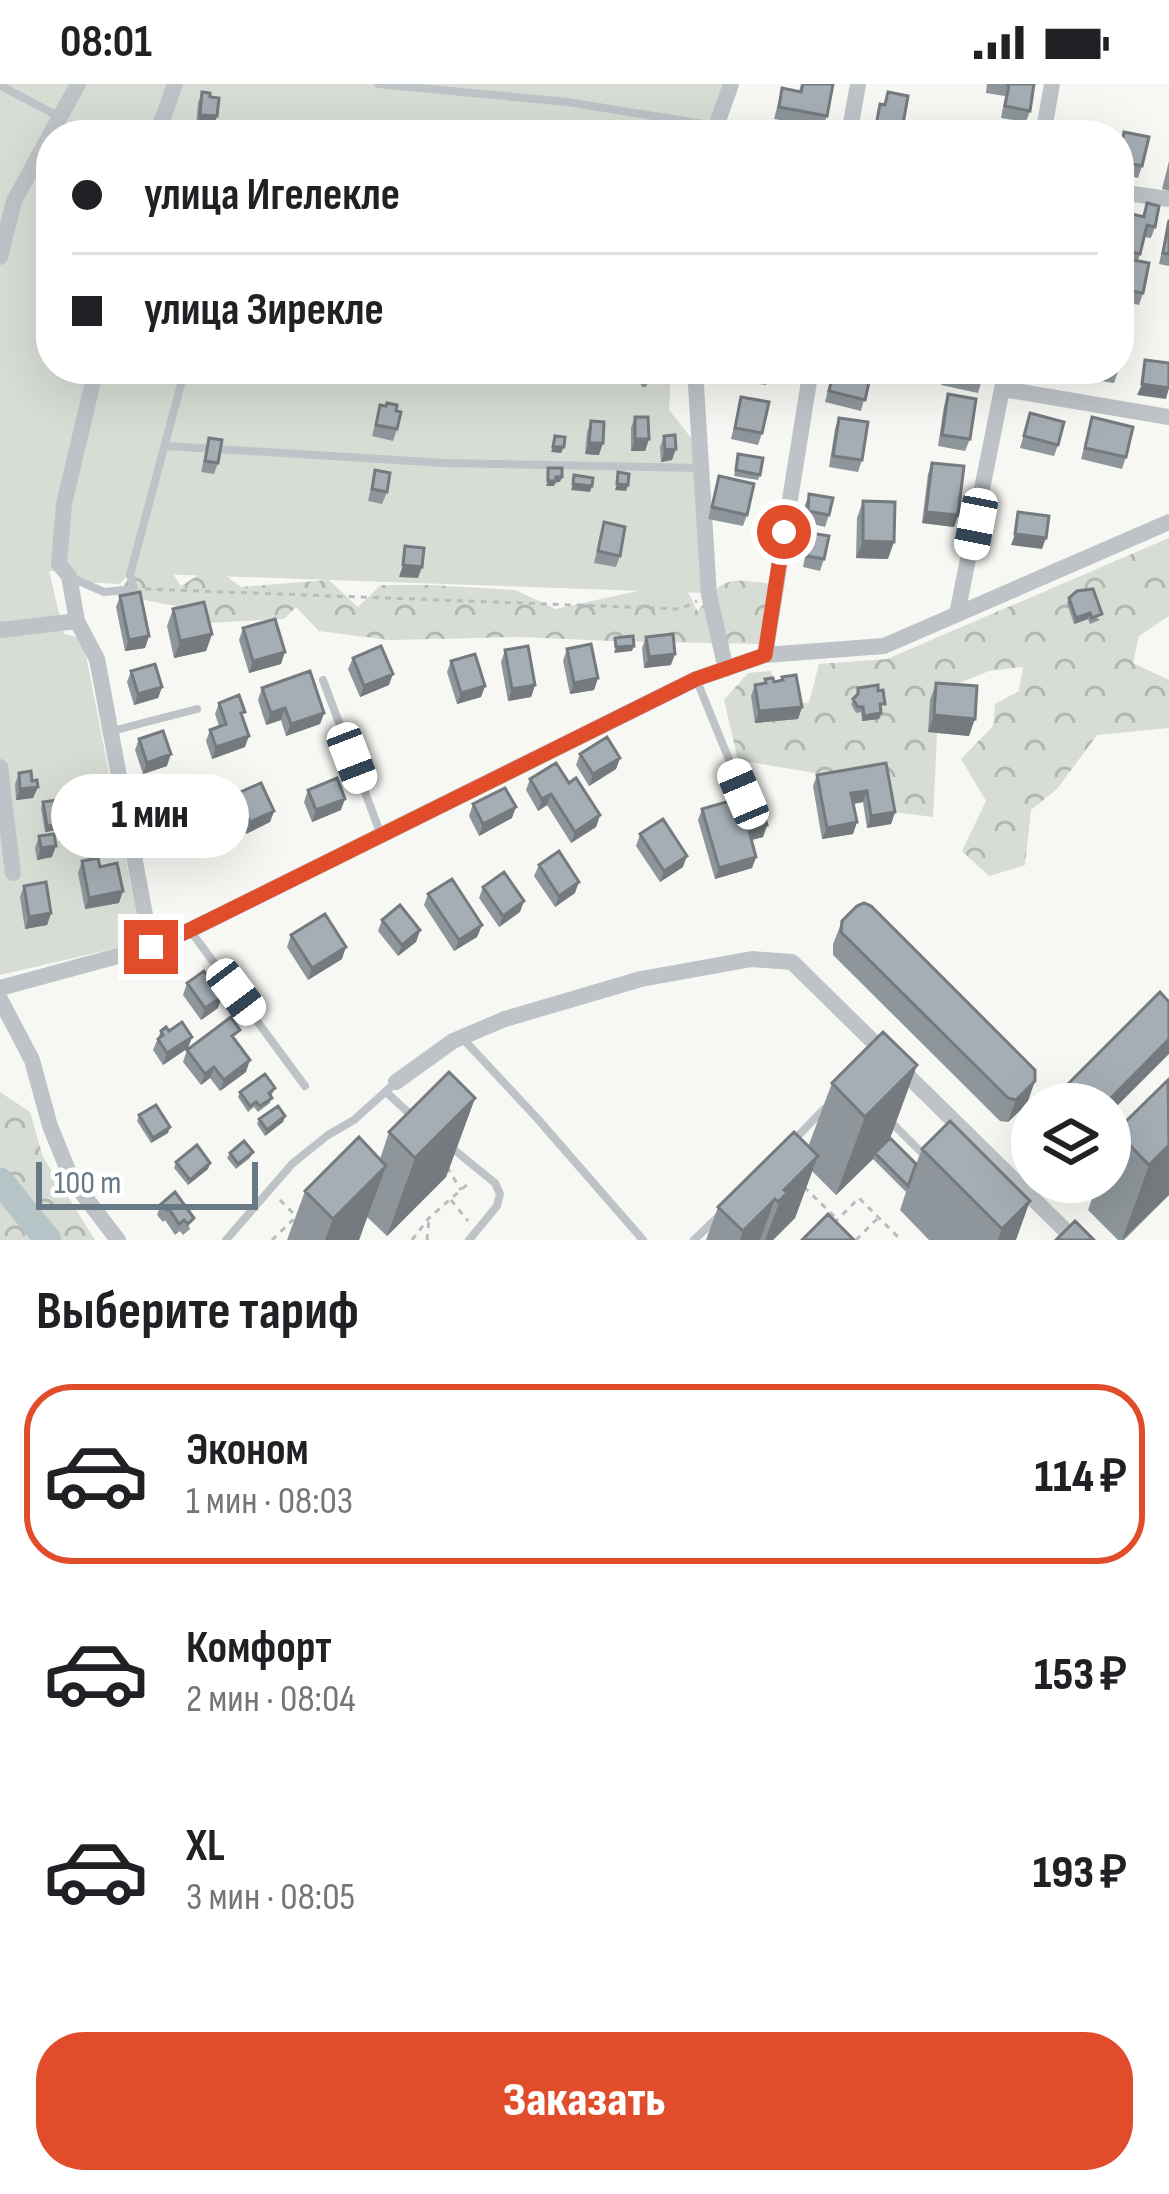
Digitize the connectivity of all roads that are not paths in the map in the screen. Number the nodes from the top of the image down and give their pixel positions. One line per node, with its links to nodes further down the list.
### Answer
1 (78, 84): 8 (street)
2 (175, 84): 10 (street)
3 (378, 84): 11 (lane)
4 (731, 84): 12 (street)
5 (858, 84): 13 (street)
6 (1052, 84): 14 (street)
7 (1, 86): 8 (lane)
8 (59, 116): 9 (street)
9 (56, 120)
10 (162, 120)
11 (662, 120)
12 (718, 120)
13 (852, 120)
14 (1045, 120)
15 (36, 152): 17 (street)
16 (1134, 195): 18 (street)
17 (7, 198): 19 (street)
18 (1169, 199)
19 (0, 257)
20 (92, 384): 30 (street)
21 (181, 384): 27 (lane)
22 (695, 384): 28 (street)
23 (809, 384): 34 (street)
24 (1004, 384): 25 (street)
25 (1003, 389): 26 (street); 31 (street)
26 (1169, 417)
27 (166, 446): 28 (lane); 30 (lane)
28 (701, 468): 35 (street)
29 (1169, 522): 31 (street)
30 (69, 576): 32 (street)
31 (957, 614): 34 (street)
32 (77, 621): 33 (street); 39 (street)
33 (0, 631)
34 (765, 655): 35 (street)
35 (727, 668): 36 (street)
36 (696, 679): 41 (lane); 42 (street)
37 (323, 680): 42 (lane)
38 (197, 709): 39 (lane)
39 (110, 731): 45 (street)
40 (0, 767): 43 (street)
41 (743, 794)
42 (381, 835): 44 (street)
43 (13, 874)
44 (190, 930): 45 (street); 49 (lane)
45 (151, 947): 46 (street)
46 (0, 988)
47 (0, 999): 58 (street)
48 (462, 1037): 50 (street); 61 (lane); 63 (street)
49 (305, 1086)
50 (391, 1087): 53 (lane); 59 (lane)
51 (836, 1097): 55 (lane)
52 (878, 1110): 56 (lane)
53 (407, 1127)
54 (449, 1146): 60 (lane)
55 (778, 1156)
56 (927, 1159)
57 (722, 1212): 62 (lane)
58 (118, 1240)
59 (226, 1240)
60 (469, 1240)
61 (643, 1240)
62 (694, 1240)
63 (1075, 1240)

